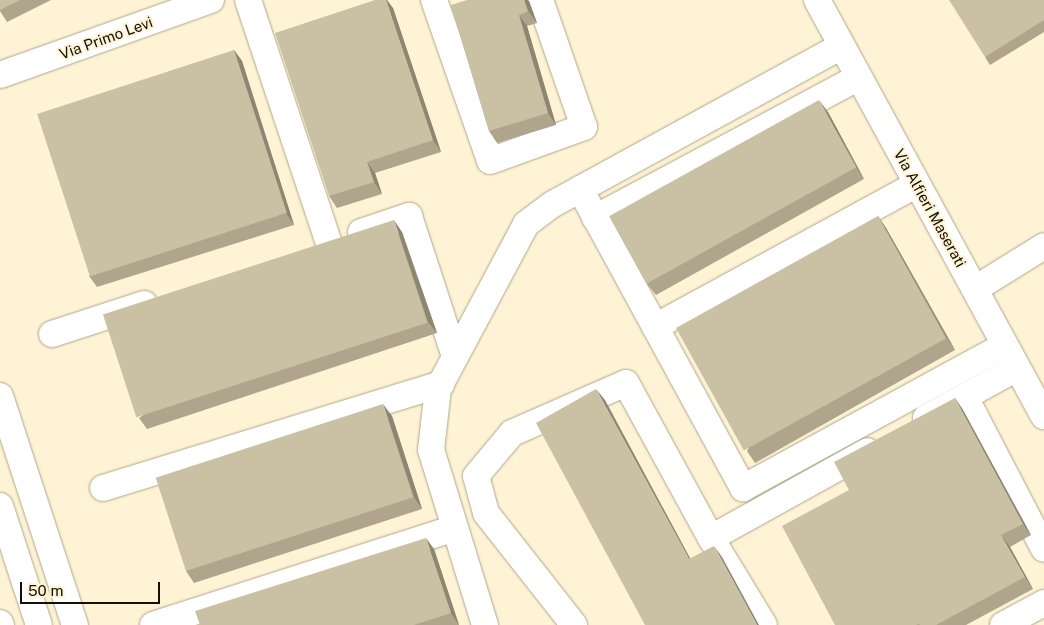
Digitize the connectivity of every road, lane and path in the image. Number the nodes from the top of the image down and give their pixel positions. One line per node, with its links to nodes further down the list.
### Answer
1 (211, 0): 7 (street, Via Primo Levi)
2 (248, 0): 12 (street)
3 (434, 0): 4 (street)
4 (540, 0)
5 (817, 0): 6 (street, Via Alfieri Maserati)
6 (842, 46): 8 (street, Via Alfieri Maserati); 10 (street)
7 (0, 75)
8 (859, 77): 9 (street, Via Alfieri Maserati); 11 (street)
9 (917, 184): 15 (street, Via Alfieri Maserati); 17 (street)
10 (580, 189): 11 (street); 20 (street)
11 (595, 218): 17 (street)
12 (329, 243): 14 (street); 20 (street)
13 (1044, 246): 15 (street)
14 (301, 252)
15 (975, 289): 19 (street, Via Alfieri Maserati)
16 (171, 295): 18 (street)
17 (655, 327): 19 (street)
18 (52, 334)
19 (1005, 345): 21 (street, Via Alfieri Maserati)
20 (455, 357): 22 (street)
21 (1018, 368): 24 (street); 25 (street, Via Alfieri Maserati)
22 (441, 384): 26 (street); 28 (street)
23 (0, 396): 33 (street)
24 (965, 397): 29 (street); 30 (street)
25 (1044, 416)
26 (103, 488)
27 (0, 506): 32 (street)
28 (455, 528): 34 (street); 35 (street)
29 (711, 538): 36 (street); 37 (street)
30 (1044, 549)
31 (1044, 603): 38 (street)
32 (39, 625)
33 (75, 625)
34 (153, 625)
35 (486, 625)
36 (574, 625)
37 (764, 625)
38 (1003, 625)

